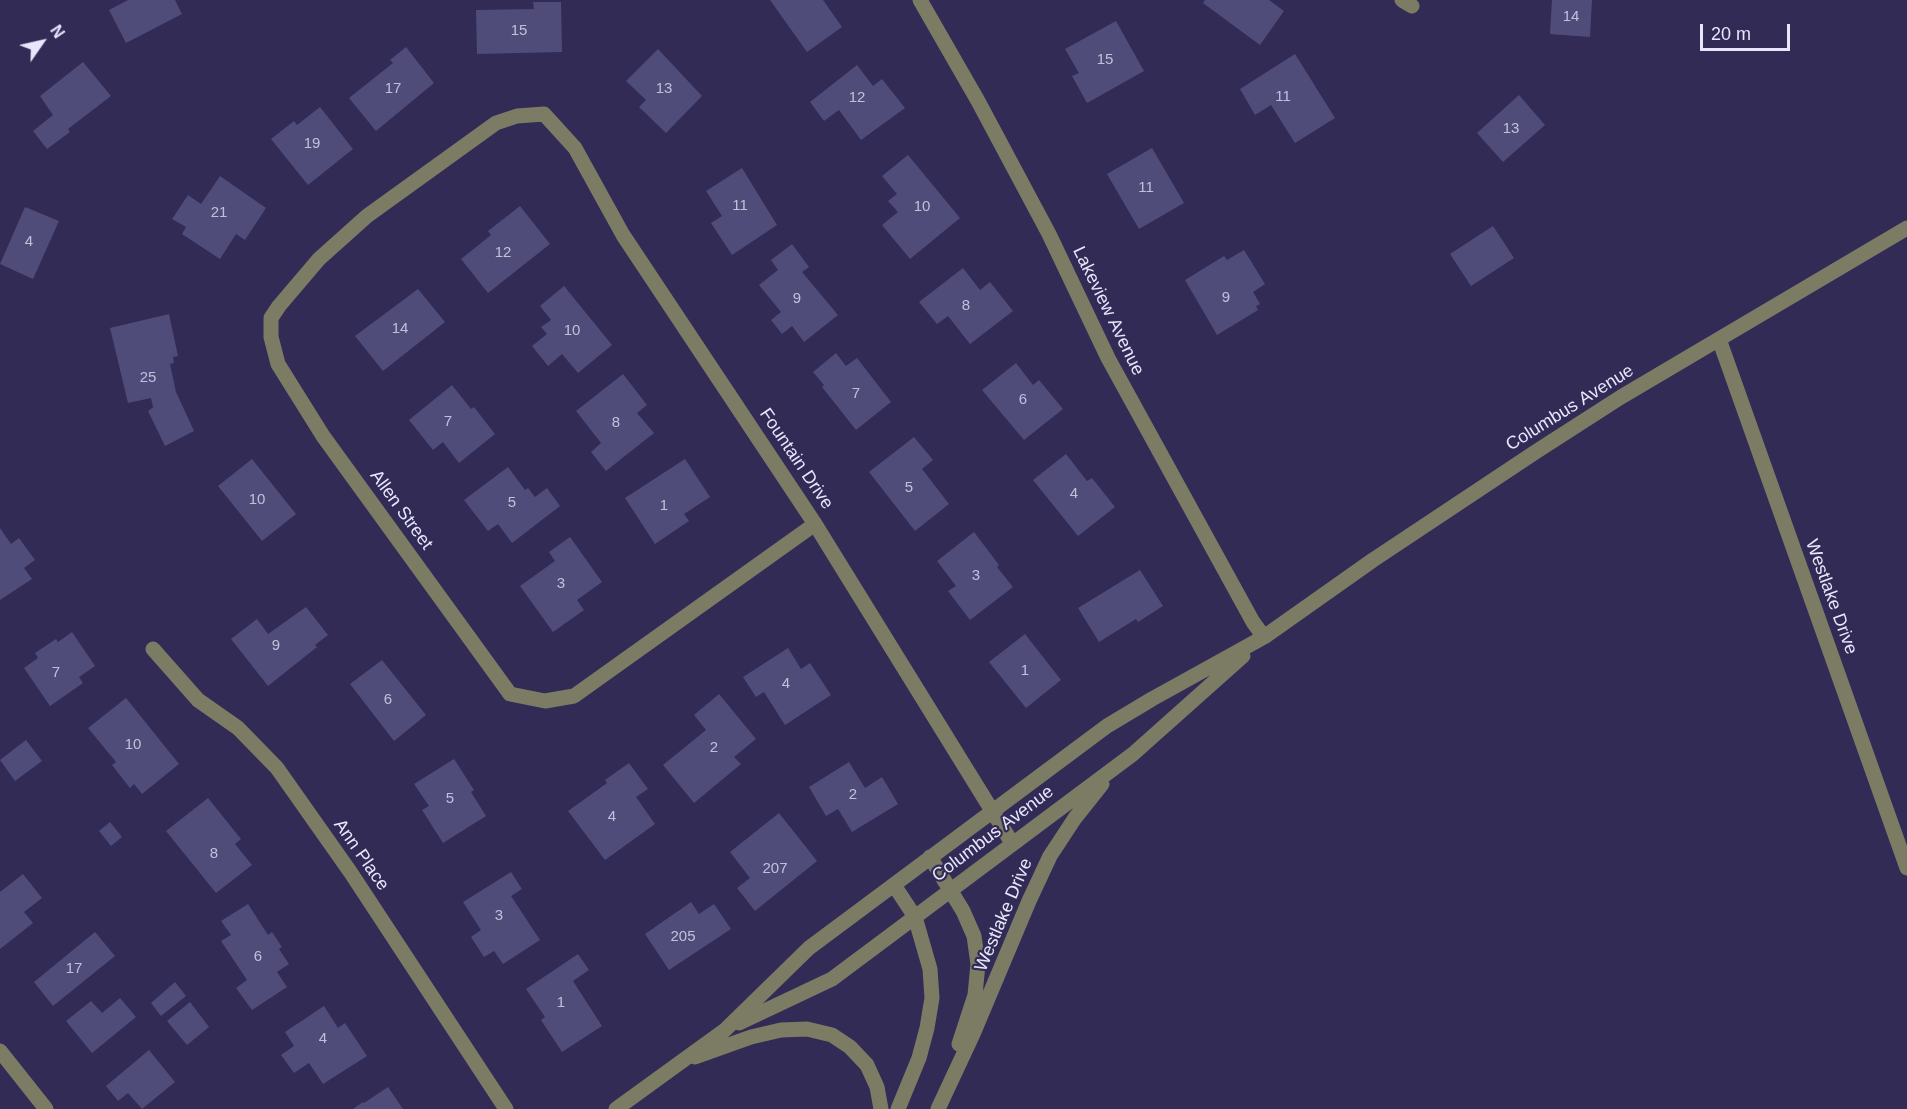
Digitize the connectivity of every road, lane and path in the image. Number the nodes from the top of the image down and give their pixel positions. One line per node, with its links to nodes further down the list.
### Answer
1 (920, 0): 6 (street, Lakeview Avenue)
2 (531, 115): 5 (street, Fountain Drive); 5 (street, Allen Street)
3 (1907, 228): 4 (street, Columbus Avenue)
4 (1719, 339): 6 (street, Columbus Avenue); 12 (street, Westlake Drive)
5 (815, 524): 9 (street, Fountain Drive)
6 (1264, 637): 8 (street, Columbus Avenue); 9 (street, Columbus Avenue)
7 (153, 650): 20 (street, Ann Place)
8 (1133, 754): 10 (street, Columbus Avenue); 24 (street, Westlake Drive)
9 (993, 810): 10 (street, Fountain Drive); 11 (street, Columbus Avenue)
10 (1012, 843): 14 (street, Columbus Avenue)
11 (930, 857): 13 (street, Columbus Avenue); 14 (street)
12 (1907, 867)
13 (894, 885): 15 (street); 16 (street, Columbus Avenue)
14 (951, 890): 15 (street, Columbus Avenue); 24 (street)
15 (915, 917): 16 (street, Columbus Avenue); 23 (street)
16 (725, 1030): 18 (street, Columbus Avenue)
17 (0, 1051): 19 (street)
18 (678, 1063): 21 (street, Columbus Avenue); 22 (street)
19 (46, 1109)
20 (506, 1109)
21 (616, 1109)
22 (880, 1109)
23 (897, 1109)
24 (937, 1109)

